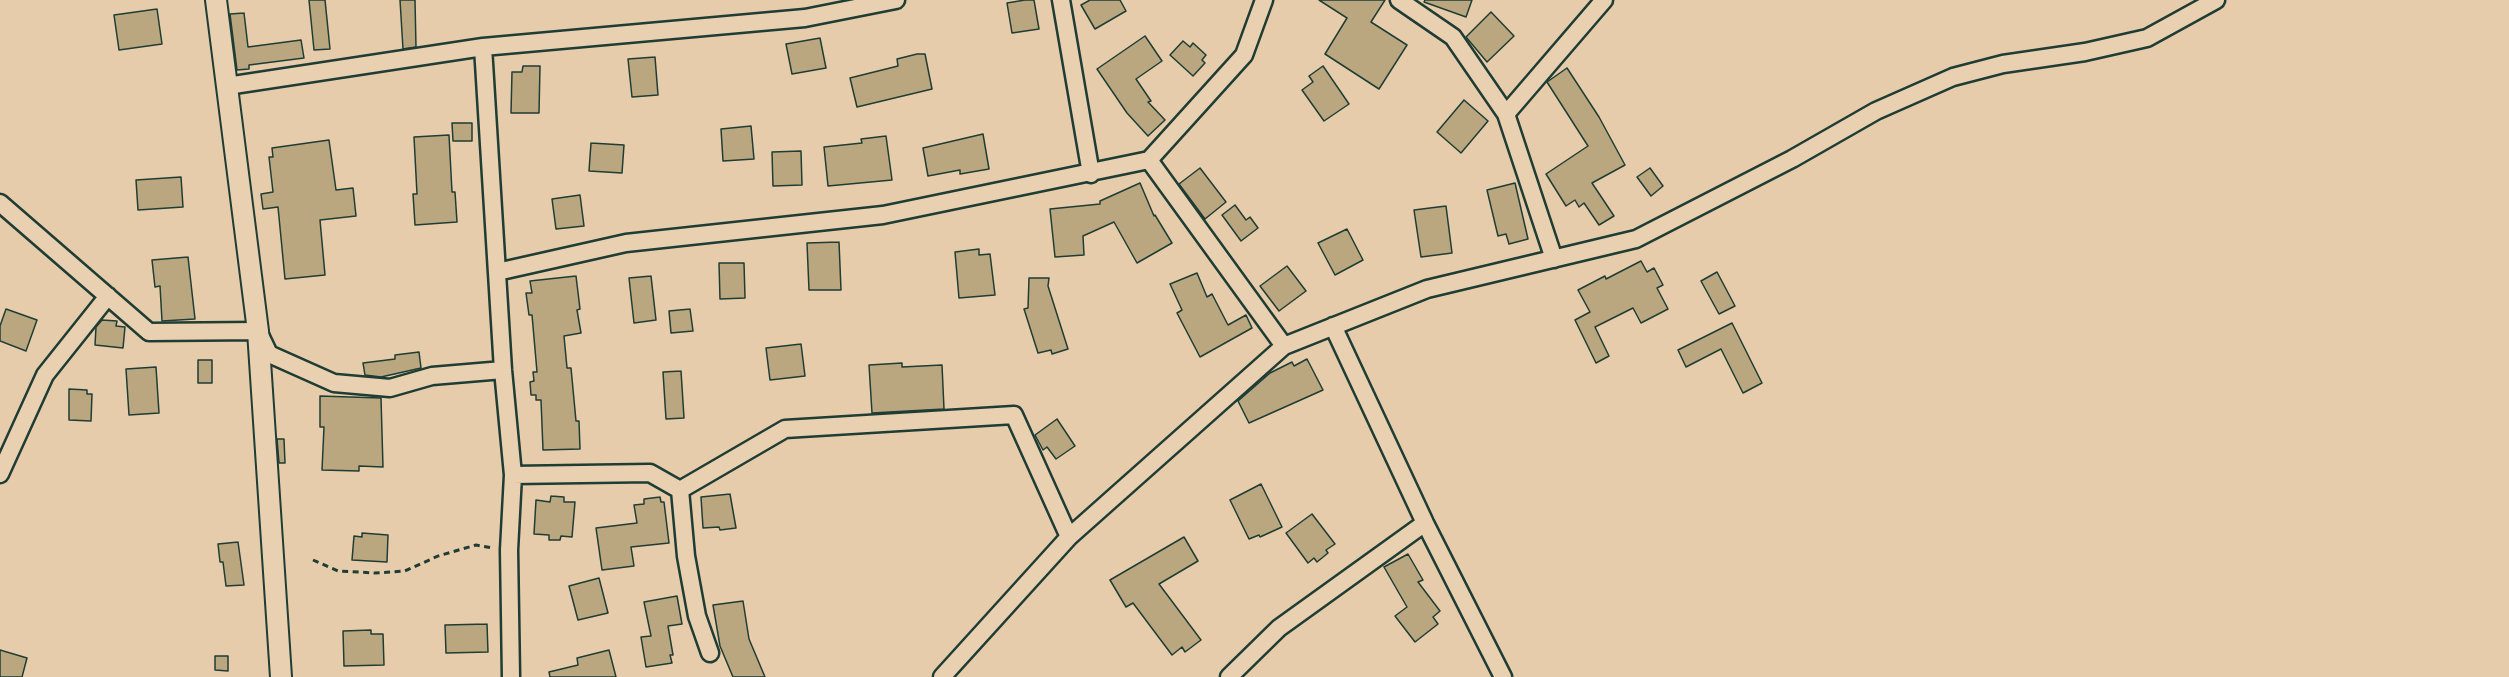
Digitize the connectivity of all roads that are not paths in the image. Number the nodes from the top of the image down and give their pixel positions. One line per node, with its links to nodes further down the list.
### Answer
1 (216, 0): 9 (street)
2 (896, 0): 8 (street)
3 (1061, 0): 12 (street)
4 (1264, 0): 11 (street)
5 (1399, 0): 10 (street)
6 (1605, 0): 10 (street)
7 (2216, 0): 14 (street)
8 (483, 47): 9 (street); 15 (street)
9 (227, 86): 18 (street)
10 (1506, 114): 14 (street)
11 (1149, 160): 12 (street); 19 (street)
12 (1091, 174): 15 (street)
13 (0, 203): 16 (street)
14 (1554, 259): 17 (street)
15 (497, 272): 20 (street)
16 (108, 297): 18 (street); 21 (street)
17 (1333, 326): 19 (street); 24 (street)
18 (258, 331): 20 (street); 27 (street)
19 (1284, 346): 25 (street)
20 (503, 370): 22 (street)
21 (0, 474)
22 (513, 475): 23 (street); 28 (street)
23 (680, 490): 25 (street); 26 (street)
24 (1425, 523): 30 (street); 31 (street)
25 (1069, 537): 29 (street)
26 (710, 653)
27 (281, 677)
28 (511, 677)
29 (942, 677)
30 (1229, 677)
31 (1503, 677)

